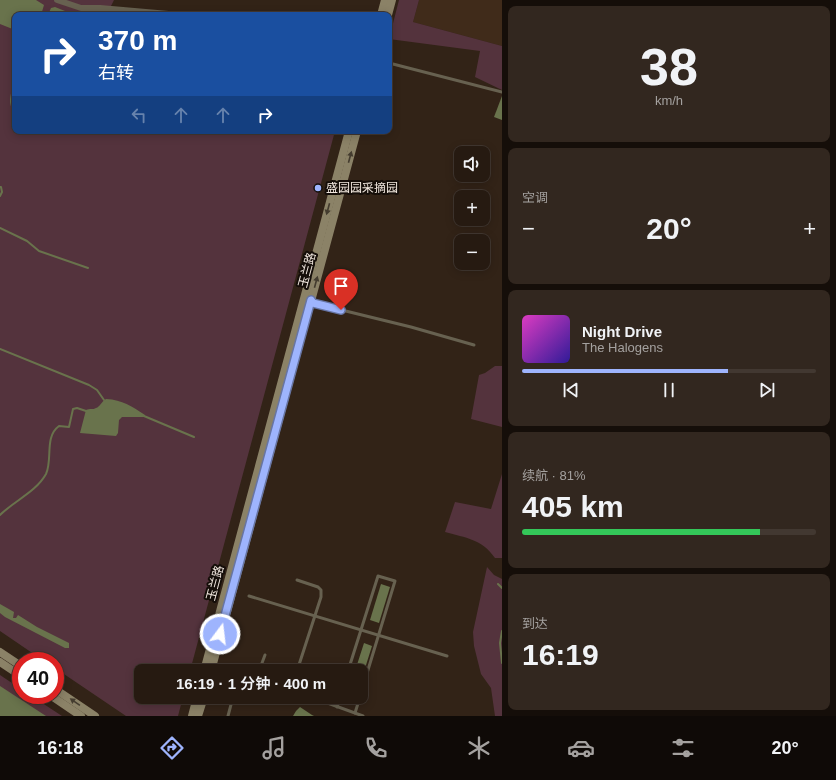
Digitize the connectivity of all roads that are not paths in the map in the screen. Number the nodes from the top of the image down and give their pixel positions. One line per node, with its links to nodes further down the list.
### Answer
1 (57, 0): 4 (street)
2 (385, 0): 5 (street)
3 (392, 0): 6 (street)
4 (146, 12)
5 (382, 12)
6 (389, 12)
7 (392, 64): 8 (lane)
8 (502, 92)
9 (348, 134): 23 (street, 玉兰路, one-way to 23)
10 (356, 134): 11 (street, 玉兰路, one-way to 10)
11 (311, 300): 12 (lane); 24 (street, 玉兰路)
12 (474, 345)
13 (297, 580): 15 (lane)
14 (249, 596): 15 (lane)
15 (315, 616): 16 (lane); 26 (lane)
16 (361, 630): 17 (lane); 17 (lane); 27 (lane)
17 (379, 635): 20 (lane); 29 (lane)
18 (0, 652): 21 (street)
19 (265, 655): 25 (lane)
20 (448, 656)
21 (12, 660)
22 (0, 662): 28 (street)
23 (209, 664)
24 (209, 664)
25 (262, 664)
26 (300, 664)
27 (350, 664)
28 (12, 670)
29 (368, 670)
30 (64, 695): 41 (street, one-way to 30)
31 (64, 704): 40 (street)
32 (195, 704): 42 (street)
33 (202, 704): 43 (street)
34 (231, 704): 44 (lane)
35 (329, 704): 38 (lane)
36 (338, 704): 38 (lane)
37 (358, 704): 39 (lane)
38 (337, 707): 39 (lane)
39 (355, 713): 45 (lane)
40 (82, 716)
41 (95, 716)
42 (192, 716)
43 (198, 716)
44 (228, 716)
45 (363, 716)

